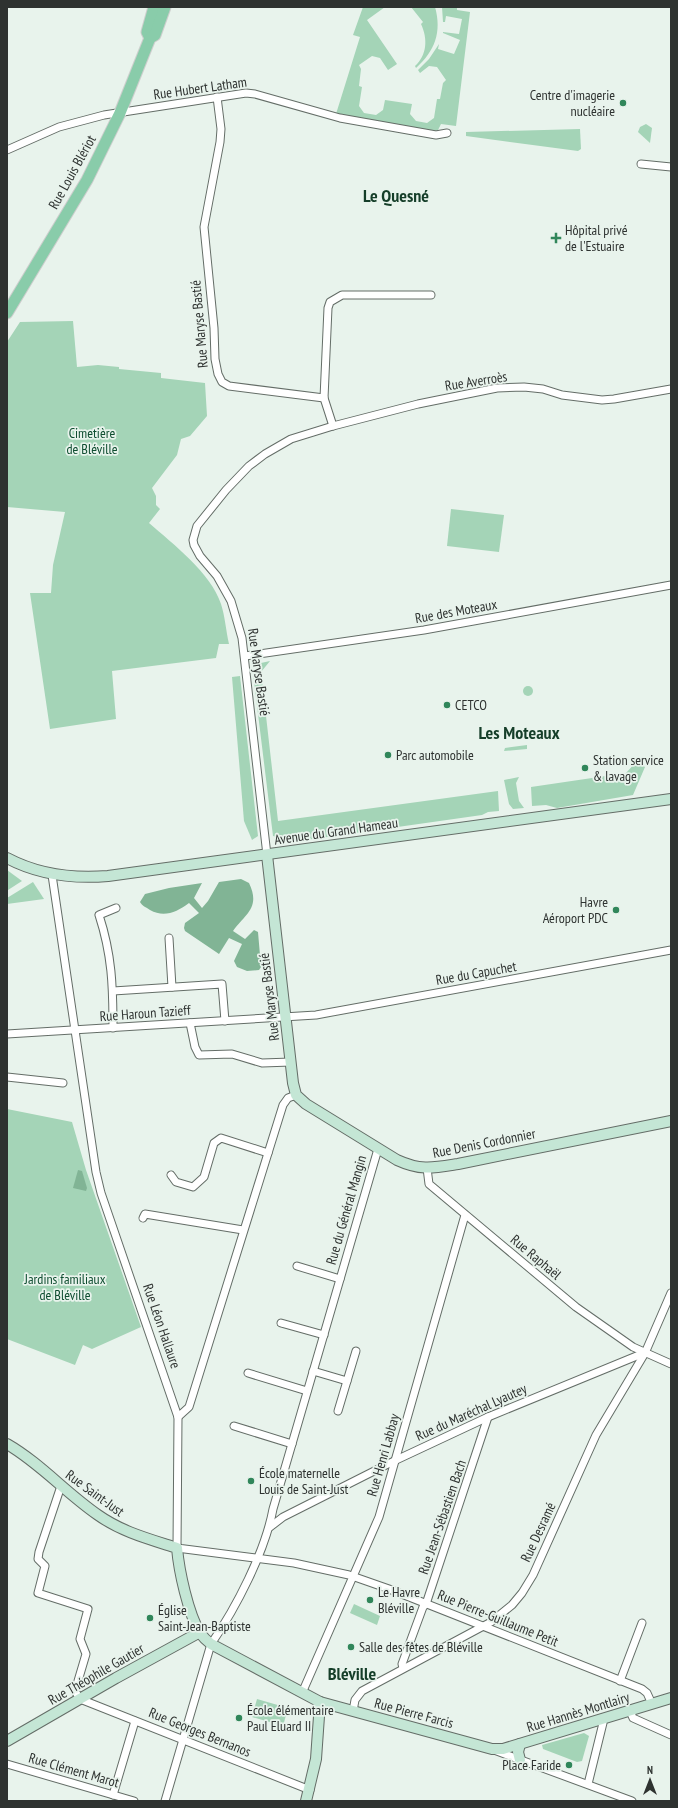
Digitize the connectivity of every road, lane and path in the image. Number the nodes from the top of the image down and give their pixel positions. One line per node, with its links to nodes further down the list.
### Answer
1 (154, 7): 3 (main road, Rue Louis Blériot)
2 (165, 7): 3 (main road, Rue Louis Blériot)
3 (150, 38): 5 (main road, Rue Louis Blériot)
4 (217, 97): 5 (street, Rue Hubert Latham); 6 (street, Rue Hubert Latham); 13 (street, Rue Maryse Bastié)
5 (120, 113): 7 (street, Rue Hubert Latham); 11 (main road, Rue Louis Blériot)
6 (447, 133)
7 (7, 150)
8 (641, 164): 9 (street)
9 (671, 168)
10 (431, 295): 13 (street)
11 (7, 313)
12 (671, 389): 14 (street, Rue Averroès)
13 (324, 398): 14 (street)
14 (333, 426): 16 (street, Rue Maryse Bastié)
15 (671, 585): 16 (street, Rue des Moteaux)
16 (245, 656): 18 (street, Rue Maryse Bastié)
17 (671, 799): 18 (street, Avenue du Grand Hameau)
18 (267, 855): 20 (street, Avenue du Grand Hameau); 26 (street, Rue Maryse Bastié)
19 (7, 858): 20 (street, Avenue du Grand Hameau)
20 (52, 875): 30 (street, Rue Léon Hallaure)
21 (116, 908): 25 (street)
22 (168, 938): 24 (street)
23 (671, 950): 26 (street, Rue du Capuchet)
24 (172, 987): 25 (street); 27 (street)
25 (113, 991): 29 (street)
26 (285, 1017): 27 (street, Rue Haroun Tazieff); 32 (street, Rue Maryse Bastié)
27 (225, 1021): 28 (street, Rue Haroun Tazieff)
28 (190, 1023): 29 (street, Rue Haroun Tazieff); 32 (street)
29 (113, 1028): 30 (street, Rue Haroun Tazieff)
30 (75, 1030): 31 (street, Rue Haroun Tazieff); 57 (street, Rue Léon Hallaure)
31 (7, 1034)
32 (291, 1062): 35 (street, Rue Maryse Bastié)
33 (7, 1077): 34 (street)
34 (63, 1083)
35 (296, 1095): 37 (street, Rue Denis Cordonnier); 38 (street)
36 (671, 1121): 39 (street, Rue Denis Cordonnier)
37 (378, 1149): 39 (street, Rue Denis Cordonnier); 45 (street, Rue du Général Mangin)
38 (268, 1153): 40 (street); 43 (street)
39 (427, 1168): 41 (street, Rue Raphaël)
40 (171, 1175)
41 (465, 1215): 50 (street, Rue Raphaël); 62 (street, Rue Henri Labbay)
42 (143, 1218): 43 (street)
43 (243, 1230): 57 (street)
44 (297, 1266): 45 (street, Rue du Général Mangin)
45 (340, 1279): 48 (street, Rue du Général Mangin)
46 (671, 1293): 50 (street, Rue Desramé)
47 (281, 1323): 48 (street)
48 (324, 1335): 52 (street, Rue du Général Mangin)
49 (356, 1351): 54 (street)
50 (645, 1353): 51 (street, Rue Raphaël); 58 (street, Rue du Maréchal Lyautey); 70 (street, Rue Desramé)
51 (671, 1364)
52 (313, 1371): 54 (street); 55 (street, Rue du Général Mangin)
53 (248, 1373): 55 (street)
54 (347, 1381): 56 (street)
55 (307, 1391): 61 (street, Rue du Général Mangin)
56 (338, 1411)
57 (178, 1417): 65 (street, Rue Léon Hallaure)
58 (488, 1417): 62 (street, Rue du Maréchal Lyautey); 68 (street, Rue Jean-Sébastien Bach)
59 (234, 1426): 61 (street)
60 (7, 1444): 63 (street, Rue Saint-Just)
61 (292, 1444): 64 (street, Rue du Général Mangin)
62 (394, 1461): 64 (street, Rue du Maréchal Lyautey); 67 (street, Rue Henri Labbay)
63 (61, 1486): 65 (street, Rue Saint-Just); 77 (street)
64 (270, 1528): 66 (street, Rue du Général Mangin)
65 (177, 1548): 66 (street, Rue Pierre-Guillaume Petit); 71 (street, Rue Léon Hallaure)
66 (258, 1558): 67 (street, Rue Pierre-Guillaume Petit); 72 (street, Rue du Général Mangin)
67 (353, 1576): 68 (street, Rue Pierre-Guillaume Petit); 75 (street, Rue Henri Labbay)
68 (426, 1604): 70 (street, Rue Pierre-Guillaume Petit); 73 (street, Rue Jean-Sébastien Bach)
69 (642, 1623): 74 (street)
70 (484, 1626): 73 (street, Rue Desramé); 74 (street, Rue Pierre-Guillaume Petit)
71 (200, 1632): 72 (street, Rue Pierre Farcis); 77 (street, Rue Théophile Gautier)
72 (211, 1644): 75 (street, Rue Pierre Farcis); 85 (street, Rue du Général Mangin)
73 (403, 1668): 80 (street, Rue Desramé)
74 (620, 1680): 79 (street, Rue Pierre-Guillaume Petit)
75 (302, 1694): 78 (street, Rue Pierre Farcis)
76 (671, 1698): 79 (street, Rue Hannès Montlairy)
77 (80, 1699): 83 (street, Rue Georges Bernanos); 86 (street, Rue Théophile Gautier)
78 (320, 1702): 80 (street, Rue Pierre Farcis); 92 (street)
79 (652, 1704): 81 (street, Rue Hannès Montlairy)
80 (353, 1711): 88 (street, Rue Pierre Farcis)
81 (630, 1711): 82 (street, Rue Hannès Montlairy); 84 (street)
82 (602, 1719): 87 (street, Rue Hannès Montlairy); 91 (street)
83 (135, 1721): 85 (street, Rue Georges Bernanos); 93 (street)
84 (671, 1735)
85 (183, 1740): 92 (street, Rue Georges Bernanos); 95 (street, Rue du Général Mangin)
86 (7, 1741)
87 (520, 1744): 88 (street, Rue Hannès Montlairy); 89 (street)
88 (492, 1749): 89 (street, Rue Pierre Farcis)
89 (520, 1760): 91 (street, Rue Pierre Farcis)
90 (7, 1764): 93 (street, Rue Clément Marot)
91 (588, 1784): 97 (street, Rue Pierre Farcis)
92 (310, 1790): 96 (street)
93 (114, 1795): 94 (street, Rue Clément Marot)
94 (134, 1801)
95 (165, 1801)
96 (306, 1801)
97 (632, 1801)

